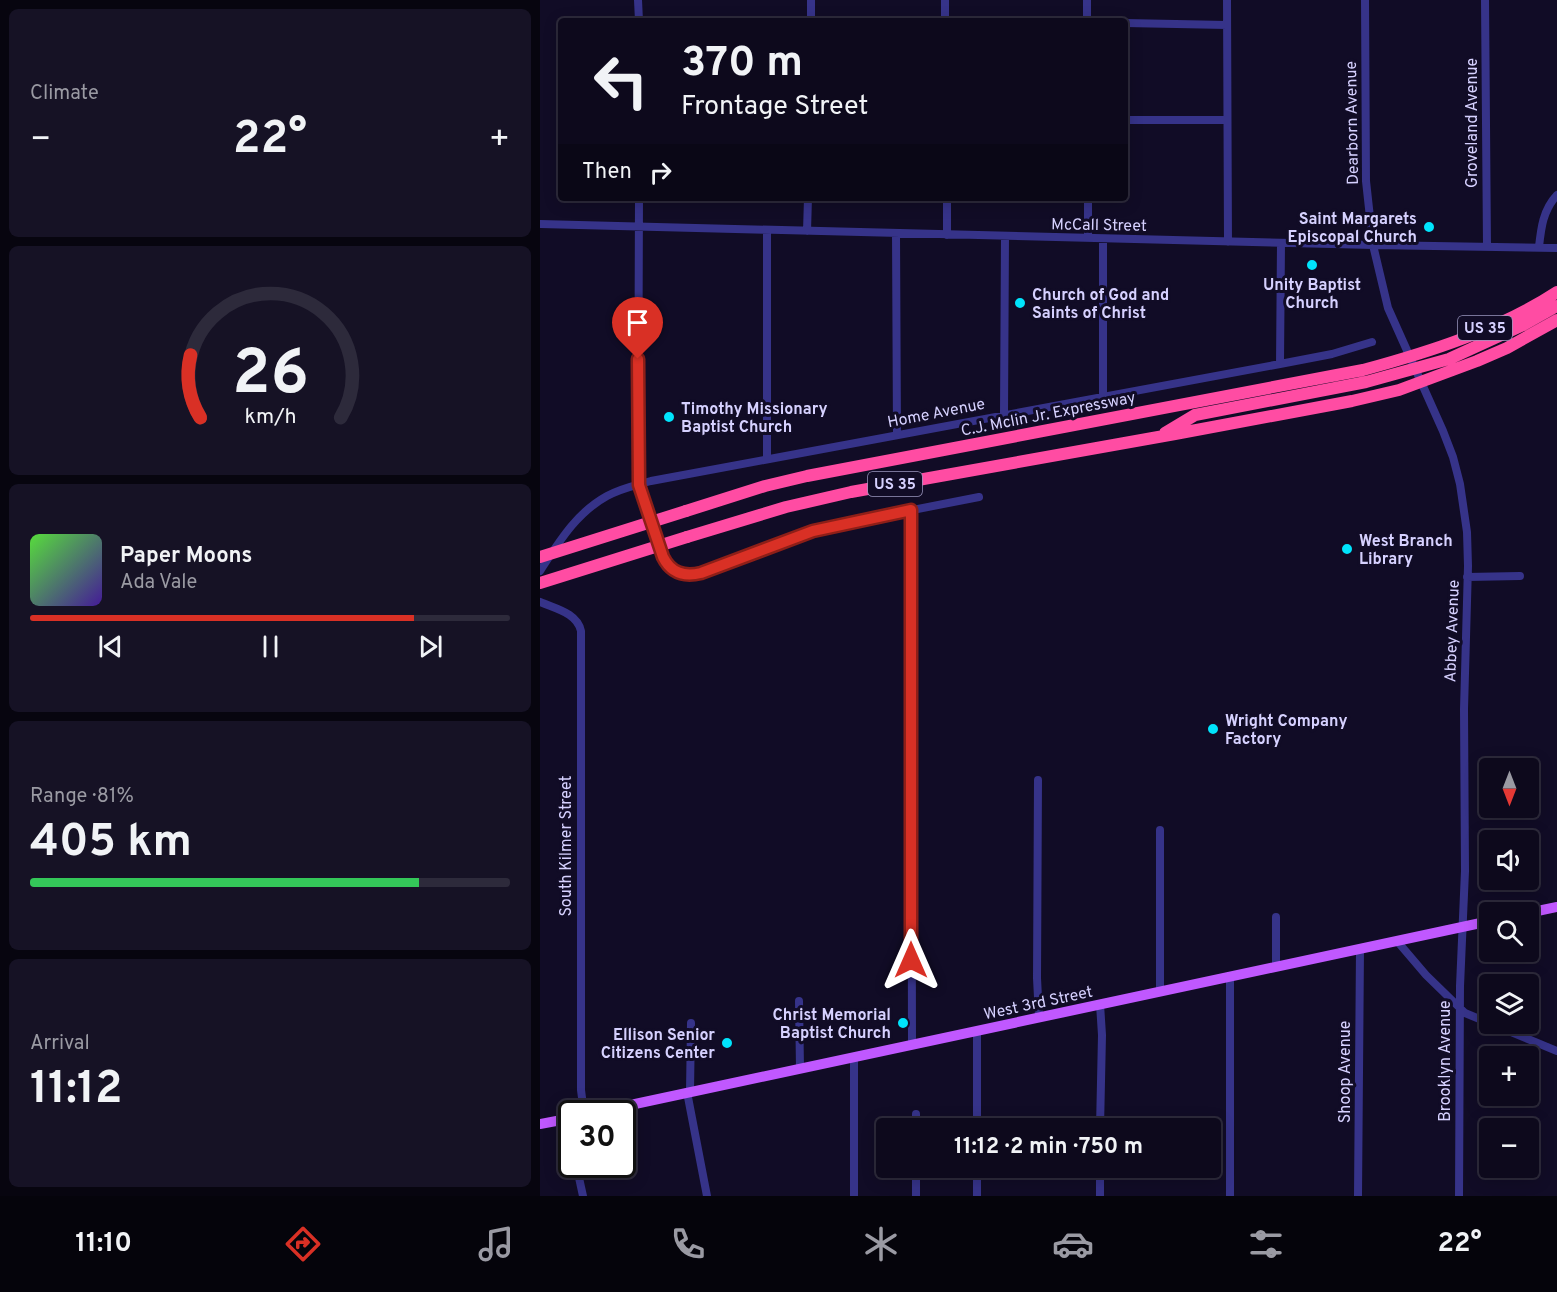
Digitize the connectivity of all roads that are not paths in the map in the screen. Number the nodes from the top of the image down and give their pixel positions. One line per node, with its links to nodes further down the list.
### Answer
1 (638, 0): 8 (street)
2 (812, 0): 9 (street)
3 (945, 0): 10 (street)
4 (1086, 0): 11 (street)
5 (1227, 0): 13 (street)
6 (1365, 0): 32 (street, Dearborn Avenue)
7 (1485, 0): 33 (street, Groveland Avenue)
8 (639, 18)
9 (811, 18)
10 (945, 18)
11 (1087, 18)
12 (1128, 23): 13 (street)
13 (1227, 25): 15 (street)
14 (1128, 120): 15 (street)
15 (1227, 120): 30 (street)
16 (1557, 195): 34 (street)
17 (639, 201): 22 (street)
18 (808, 201): 24 (street)
19 (947, 201): 26 (street)
20 (1088, 201): 28 (street)
21 (540, 224): 22 (street, McCall Street)
22 (639, 226): 23 (street, McCall Street); 49 (street)
23 (767, 230): 24 (street, McCall Street); 48 (street)
24 (807, 231): 25 (street, McCall Street)
25 (896, 234): 26 (street, McCall Street); 46 (street)
26 (947, 235): 27 (street, McCall Street)
27 (1005, 237): 28 (street, McCall Street); 45 (street)
28 (1088, 238): 29 (street, McCall Street)
29 (1103, 239): 30 (street, McCall Street); 44 (street)
30 (1228, 242): 31 (street, McCall Street)
31 (1281, 243): 32 (street, McCall Street); 41 (street)
32 (1373, 245): 33 (street, McCall Street); 40 (street, Abbey Avenue)
33 (1486, 246): 34 (street, McCall Street)
34 (1539, 247): 35 (street, McCall Street)
35 (1557, 248)
36 (1557, 292): 40 (highway, C.J. Mclin Jr. Expressway / US 35)
37 (1557, 306): 42 (highway)
38 (1557, 320): 43 (highway, US 35)
39 (1372, 342): 41 (street, Home Avenue)
40 (1409, 357): 42 (street, Abbey Avenue); 52 (highway, C.J. Mclin Jr. Expressway / US 35, bridge)
41 (1280, 364): 44 (street, Home Avenue)
42 (1415, 370): 43 (street, Abbey Avenue); 47 (highway)
43 (1421, 383): 47 (highway, US 35); 55 (street, Abbey Avenue)
44 (1102, 396): 45 (street, Home Avenue)
45 (1005, 415): 46 (street, Home Avenue)
46 (897, 435): 48 (street, Home Avenue)
47 (1161, 436): 56 (highway, US 35, bridge)
48 (767, 459): 49 (street, Home Avenue)
49 (639, 485): 51 (street); 53 (street, Home Avenue)
50 (979, 497): 51 (street)
51 (911, 510): 76 (street)
52 (540, 557)
53 (540, 571)
54 (1520, 576): 55 (street)
55 (1467, 577): 64 (street, Abbey Avenue)
56 (540, 583)
57 (540, 602): 81 (street, South Kilmer Street)
58 (1038, 780): 73 (street)
59 (1160, 830): 69 (street)
60 (1557, 907): 61 (main road)
61 (1539, 911)
62 (1276, 917): 67 (street)
63 (1479, 923): 64 (main road, West 3rd Street)
64 (1463, 927): 65 (main road, West 3rd Street); 72 (street, Brooklyn Avenue)
65 (1397, 941): 66 (main road, West 3rd Street); 72 (street)
66 (1360, 949): 67 (main road, West 3rd Street); 100 (street, Shoop Avenue)
67 (1276, 967): 68 (main road, West 3rd Street)
68 (1230, 976): 69 (main road, West 3rd Street); 99 (street)
69 (1160, 992): 71 (main road, West 3rd Street)
70 (799, 1001): 79 (street)
71 (1100, 1005): 73 (main road, West 3rd Street); 86 (street)
72 (1459, 1008): 77 (street); 101 (street, Brooklyn Avenue)
73 (1040, 1017): 75 (main road, West 3rd Street)
74 (691, 1023): 80 (street)
75 (977, 1031): 76 (main road, West 3rd Street); 85 (street)
76 (912, 1045): 78 (main road, West 3rd Street)
77 (1557, 1051)
78 (854, 1057): 79 (main road, West 3rd Street); 95 (street)
79 (800, 1068): 80 (main road, West 3rd Street)
80 (689, 1092): 82 (main road, West 3rd Street); 94 (street)
81 (582, 1100)
82 (636, 1103)
83 (915, 1114): 84 (street)
84 (915, 1118)
85 (977, 1118)
86 (1100, 1118)
87 (558, 1120): 88 (main road)
88 (540, 1124)
89 (579, 1178): 93 (street)
90 (915, 1178): 96 (street)
91 (977, 1178): 97 (street)
92 (1100, 1178): 98 (street)
93 (583, 1196)
94 (707, 1196)
95 (854, 1196)
96 (915, 1196)
97 (977, 1196)
98 (1100, 1196)
99 (1230, 1196)
100 (1358, 1196)
101 (1459, 1196)

